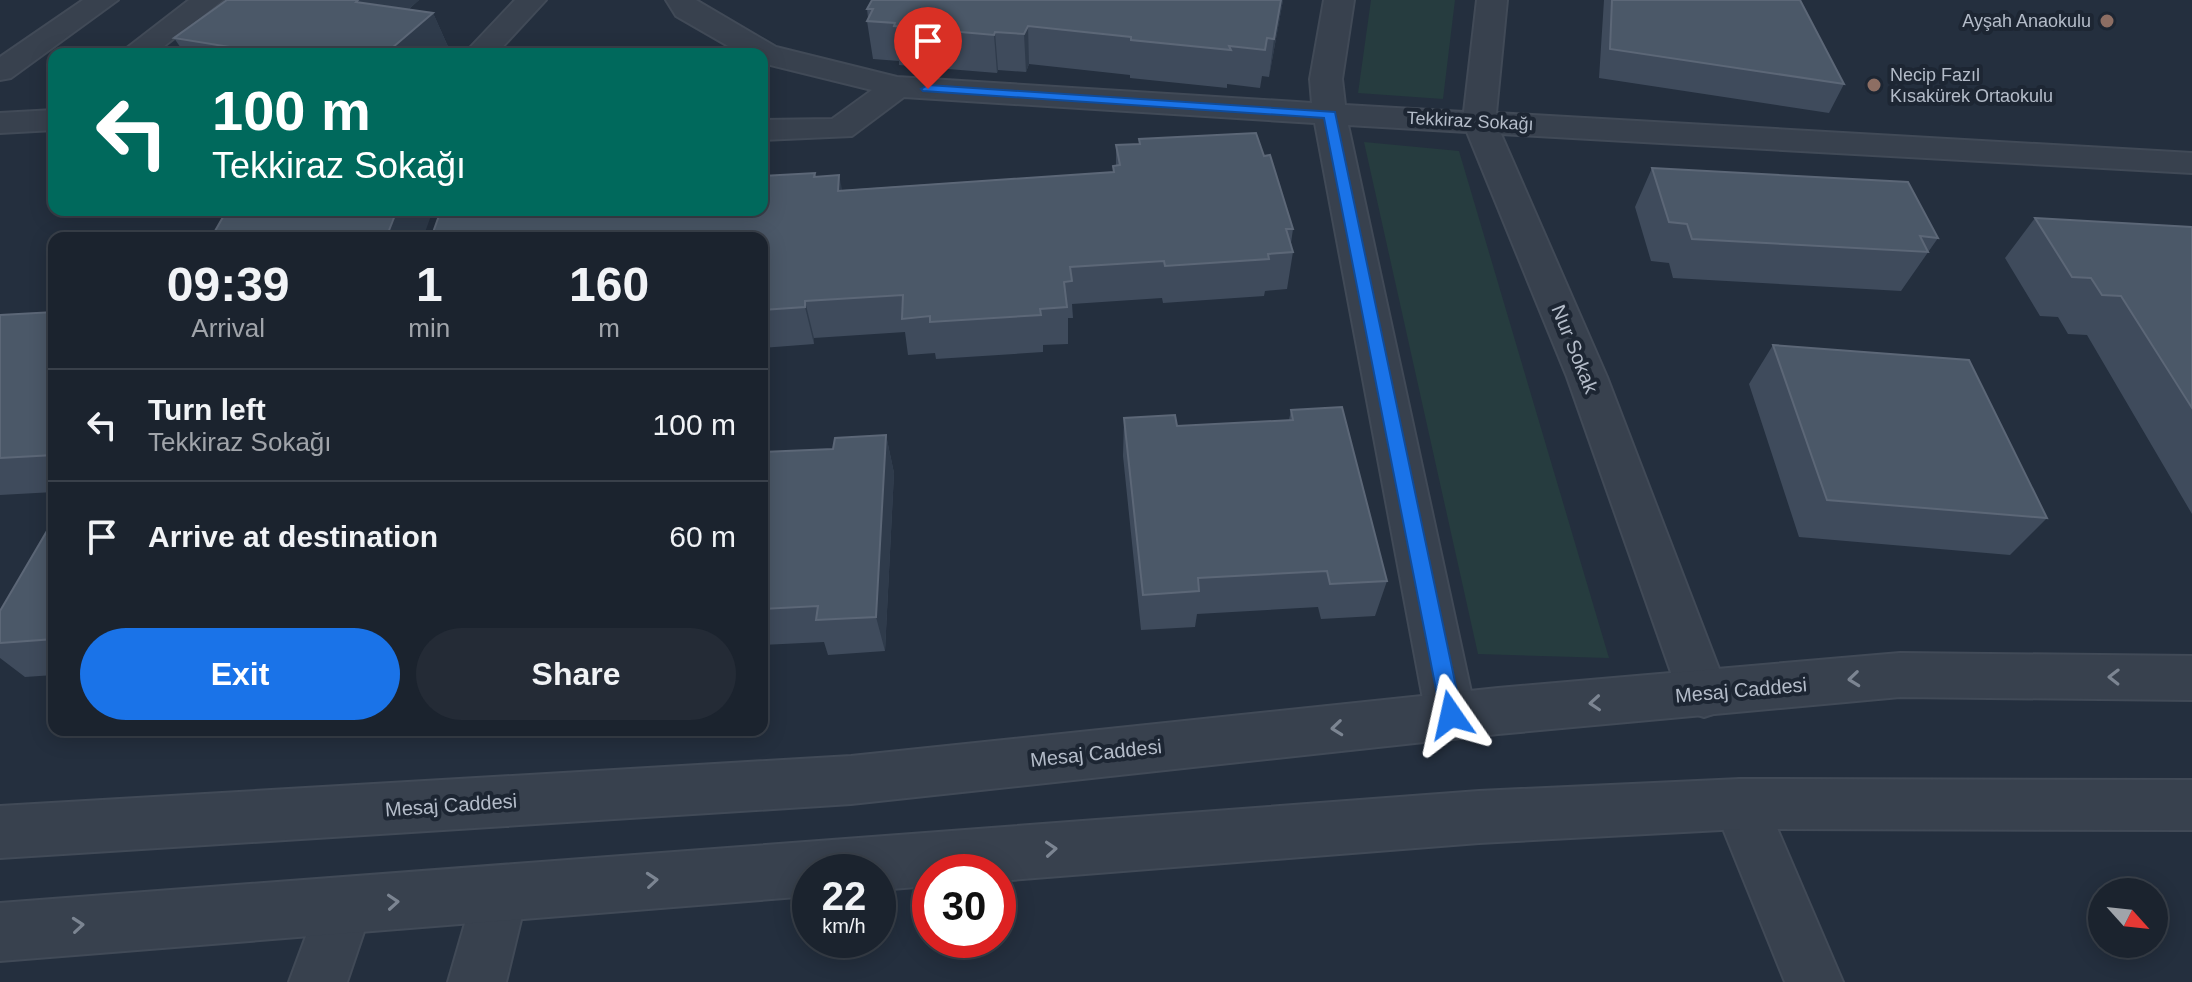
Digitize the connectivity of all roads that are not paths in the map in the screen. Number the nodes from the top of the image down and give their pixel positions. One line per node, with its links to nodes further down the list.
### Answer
1 (103, 0): 11 (street)
2 (208, 0): 7 (street)
3 (531, 0): 8 (street)
4 (681, 0): 9 (street, Tekkiraz Sokağı)
5 (1339, 0): 13 (street)
6 (1492, 0): 15 (street, Nur Sokak)
7 (142, 48)
8 (485, 48)
9 (754, 48)
10 (768, 55): 12 (street, Tekkiraz Sokağı)
11 (0, 71)
12 (897, 87): 13 (street, Tekkiraz Sokağı); 17 (street)
13 (1330, 115): 15 (street, Tekkiraz Sokağı); 21 (street)
14 (48, 118): 16 (street)
15 (1479, 120): 18 (street, Tekkiraz Sokağı); 20 (street, Nur Sokak)
16 (0, 123)
17 (768, 130)
18 (2192, 163)
19 (2192, 678): 20 (street, Mesaj Caddesi, one-way to 20)
20 (1704, 695): 21 (street, Mesaj Caddesi, one-way to 21)
21 (1451, 715): 24 (street, Mesaj Caddesi, one-way to 24)
22 (1740, 804): 23 (street); 25 (street, one-way to 22); 30 (street)
23 (2192, 805)
24 (0, 832)
25 (499, 895): 26 (street, one-way to 25); 29 (street)
26 (345, 905): 27 (street, one-way to 26); 28 (street)
27 (0, 932)
28 (318, 982)
29 (477, 982)
30 (1814, 982)

